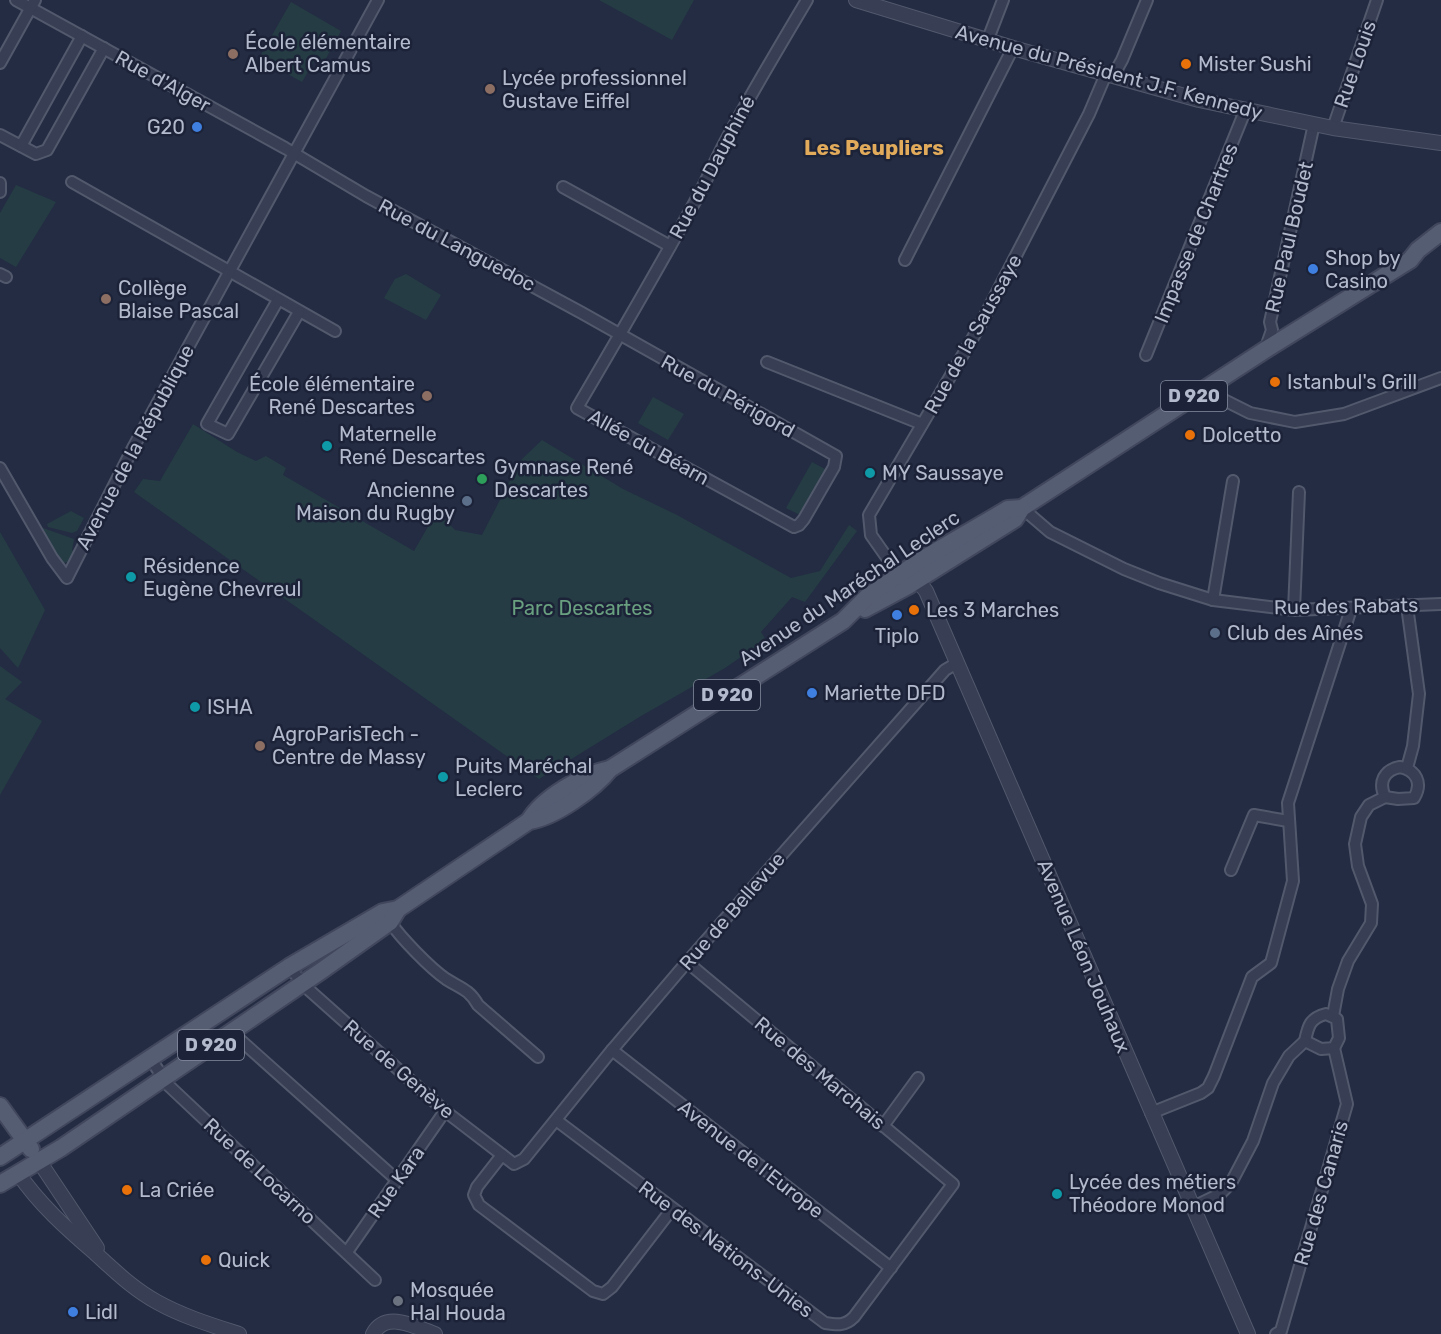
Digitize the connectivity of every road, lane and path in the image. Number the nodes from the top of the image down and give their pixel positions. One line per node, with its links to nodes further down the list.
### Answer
1 (16, 0): 8 (street, Rue d'Alger)
2 (378, 0): 22 (street, Avenue de la République)
3 (807, 0): 29 (street, Rue du Dauphiné)
4 (856, 0): 9 (street, Avenue du Président J.F. Kennedy)
5 (1003, 0): 11 (street)
6 (1147, 0): 15 (street, Rue de la Saussaye)
7 (1377, 0): 18 (street, Rue Louis)
8 (33, 4): 10 (street, Rue d'Alger); 14 (street)
9 (877, 4): 11 (street, Avenue du Président J.F. Kennedy)
10 (82, 36): 12 (street, Rue d'Alger); 21 (street)
11 (988, 39): 13 (street, Avenue du Président J.F. Kennedy)
12 (104, 48): 21 (street); 22 (street, Rue d'Alger)
13 (1012, 48): 15 (street, Avenue du Président J.F. Kennedy); 30 (street)
14 (0, 63)
15 (1109, 75): 16 (street, Avenue du Président J.F. Kennedy); 42 (street, Rue de la Saussaye)
16 (1245, 111): 17 (street, Avenue du Président J.F. Kennedy); 38 (street, Impasse de Chartres)
17 (1314, 124): 18 (street, Avenue du Président J.F. Kennedy); 37 (street, Rue Paul Boudet)
18 (1333, 128): 20 (street, Avenue du Président J.F. Kennedy)
19 (0, 135): 21 (street)
20 (1439, 143)
21 (21, 146)
22 (295, 153): 32 (street, Avenue de la République); 36 (street, Rue du Languedoc)
23 (72, 182): 32 (street)
24 (0, 183): 26 (street)
25 (563, 187): 29 (street)
26 (0, 192)
27 (1441, 232): 31 (main road, D 920)
28 (1441, 245): 31 (main road, D 920)
29 (670, 246): 36 (street, Rue du Dauphiné)
30 (905, 260)
31 (1410, 260): 37 (main road, D 920)
32 (228, 271): 33 (street); 43 (street, Avenue de la République)
33 (278, 300): 34 (street); 34 (street)
34 (300, 312): 35 (street)
35 (335, 331)
36 (620, 335): 47 (street, Rue du Périgord); 47 (street, Allée du Béarn)
37 (1265, 350): 41 (main road, D 920)
38 (1146, 355)
39 (767, 362): 42 (street)
40 (1441, 378): 41 (street)
41 (1204, 390): 46 (main road, D 920)
42 (922, 424): 48 (street, Rue de la Saussaye)
43 (0, 468)
44 (1233, 481): 49 (street)
45 (1299, 492): 53 (street)
46 (1022, 508): 48 (main road, D 920); 48 (main road, Avenue du Maréchal Leclerc / D 920); 49 (street, Rue des Rabats)
47 (794, 527)
48 (908, 578): 54 (street, Avenue Léon Jouhaux); 59 (main road, Avenue du Maréchal Leclerc / D 920)
49 (1213, 600): 53 (street, Rue des Rabats)
50 (1441, 604): 51 (street, Rue des Rabats)
51 (1407, 606): 52 (street, Rue des Rabats); 55 (street)
52 (1352, 609): 53 (street, Rue des Rabats); 57 (street)
53 (1294, 610)
54 (957, 663): 60 (street, Rue de Bellevue); 74 (street, Avenue Léon Jouhaux)
55 (1407, 768): 56 (street); 56 (street)
56 (1385, 797): 63 (street)
57 (1288, 821): 58 (street); 74 (street)
58 (1231, 870)
59 (394, 915): 61 (main road, Avenue du Maréchal Leclerc / D 920); 62 (main road, Avenue du Maréchal Leclerc / D 920); 69 (street)
60 (687, 962): 67 (street, Rue de Bellevue); 76 (street, Rue des Marchais)
61 (289, 967): 62 (street, Rue de Genève); 68 (main road, Avenue du Maréchal Leclerc / D 920)
62 (303, 983): 64 (main road, Avenue du Maréchal Leclerc / D 920); 73 (street, Rue de Genève)
63 (1333, 1016): 65 (street); 66 (street)
64 (233, 1030): 70 (main road, Avenue du Maréchal Leclerc / D 920); 83 (street)
65 (1305, 1041): 66 (street); 86 (street)
66 (1334, 1048): 96 (street, Rue des Canaris)
67 (612, 1050): 75 (street, Rue de Bellevue); 90 (street, Avenue de l'Europe)
68 (150, 1058): 70 (street, Rue de Locarno); 77 (main road, Avenue du Maréchal Leclerc / D 920)
69 (537, 1058)
70 (162, 1078): 80 (main road, Avenue du Maréchal Leclerc / D 920); 88 (street, Rue de Locarno)
71 (918, 1078): 76 (street)
72 (0, 1106): 77 (main road)
73 (445, 1111): 79 (street, Rue de Genève); 83 (street, Rue Kara)
74 (1151, 1113): 86 (street, Avenue Léon Jouhaux)
75 (556, 1120): 81 (street, Rue de Bellevue); 87 (street, Rue des Nations-Unies)
76 (883, 1126): 85 (street, Rue des Marchais)
77 (26, 1140): 78 (main road, Avenue du Maréchal Leclerc); 80 (main road)
78 (2, 1153): 82 (main road)
79 (501, 1155): 81 (street, Rue de Genève); 87 (street)
80 (39, 1161): 82 (main road, Avenue du Maréchal Leclerc / D 920); 89 (street)
81 (514, 1164)
82 (18, 1173): 84 (main road, Avenue du Maréchal Leclerc); 89 (street)
83 (398, 1180): 88 (street, Rue Kara)
84 (0, 1184)
85 (953, 1184): 90 (street, Rue des Nations-Unies)
86 (1193, 1207): 95 (street, Avenue Léon Jouhaux)
87 (672, 1209): 90 (street, Rue des Nations-Unies)
88 (347, 1252): 91 (street, Rue de Locarno)
89 (110, 1268): 92 (street)
90 (891, 1268)
91 (375, 1280)
92 (239, 1334)
93 (373, 1334): 94 (street)
94 (435, 1334)
95 (1248, 1334)
96 (1276, 1334)

